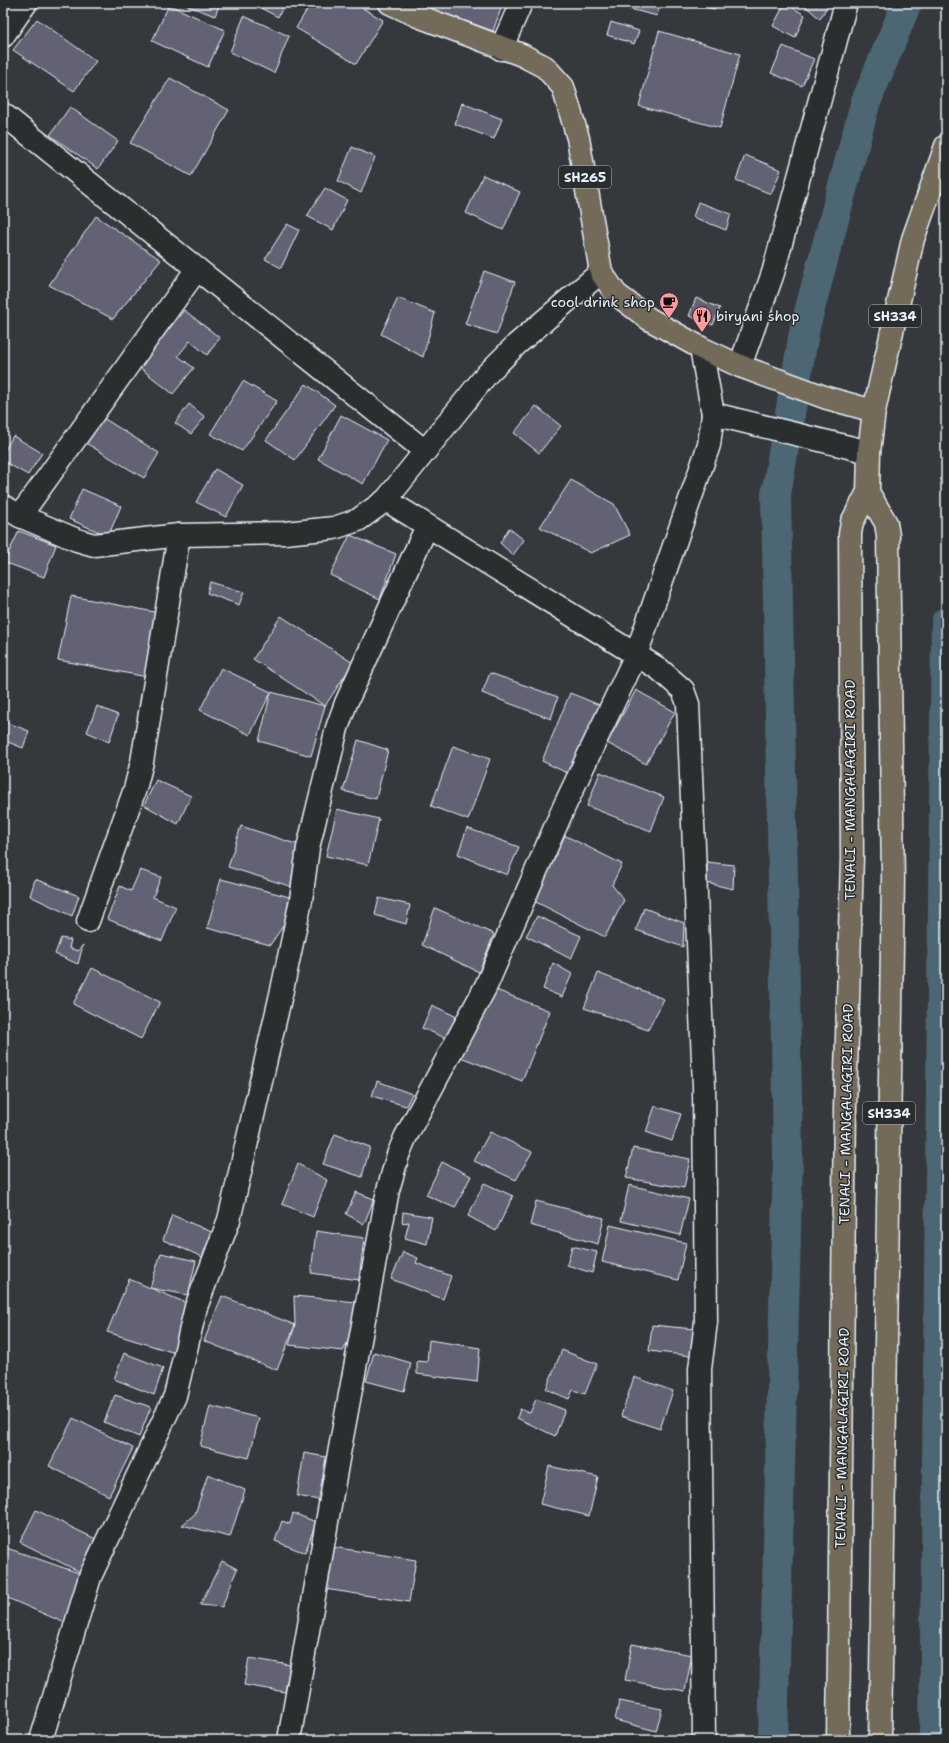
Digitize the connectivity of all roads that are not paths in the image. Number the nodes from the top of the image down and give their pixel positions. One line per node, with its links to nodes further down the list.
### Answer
1 (26, 3): 5 (street)
2 (390, 3): 6 (main road, SH265)
3 (521, 3): 6 (street)
4 (846, 3): 12 (street)
5 (3, 36)
6 (501, 49): 10 (main road, SH265)
7 (3, 114): 9 (street)
8 (946, 146): 13 (main road, SH334)
9 (197, 269): 15 (street); 19 (street)
10 (601, 272): 11 (main road, SH265); 15 (street)
11 (701, 348): 12 (main road, SH265); 14 (street)
12 (749, 369): 13 (main road, SH265)
13 (874, 411): 16 (main road, SH334)
14 (713, 414): 16 (street); 22 (street)
15 (425, 451): 18 (street)
16 (869, 452): 17 (main road, SH334)
17 (868, 492): 27 (main road, TENALI - MANGALAGIRI ROAD / SH334); 28 (main road, SH334)
18 (386, 500): 20 (street); 21 (street)
19 (12, 511): 21 (street)
20 (427, 526): 22 (street); 24 (street)
21 (179, 535): 23 (street)
22 (636, 655): 25 (street); 26 (street)
23 (88, 921)
24 (41, 1740)
25 (289, 1740)
26 (704, 1740)
27 (838, 1740)
28 (880, 1740)

